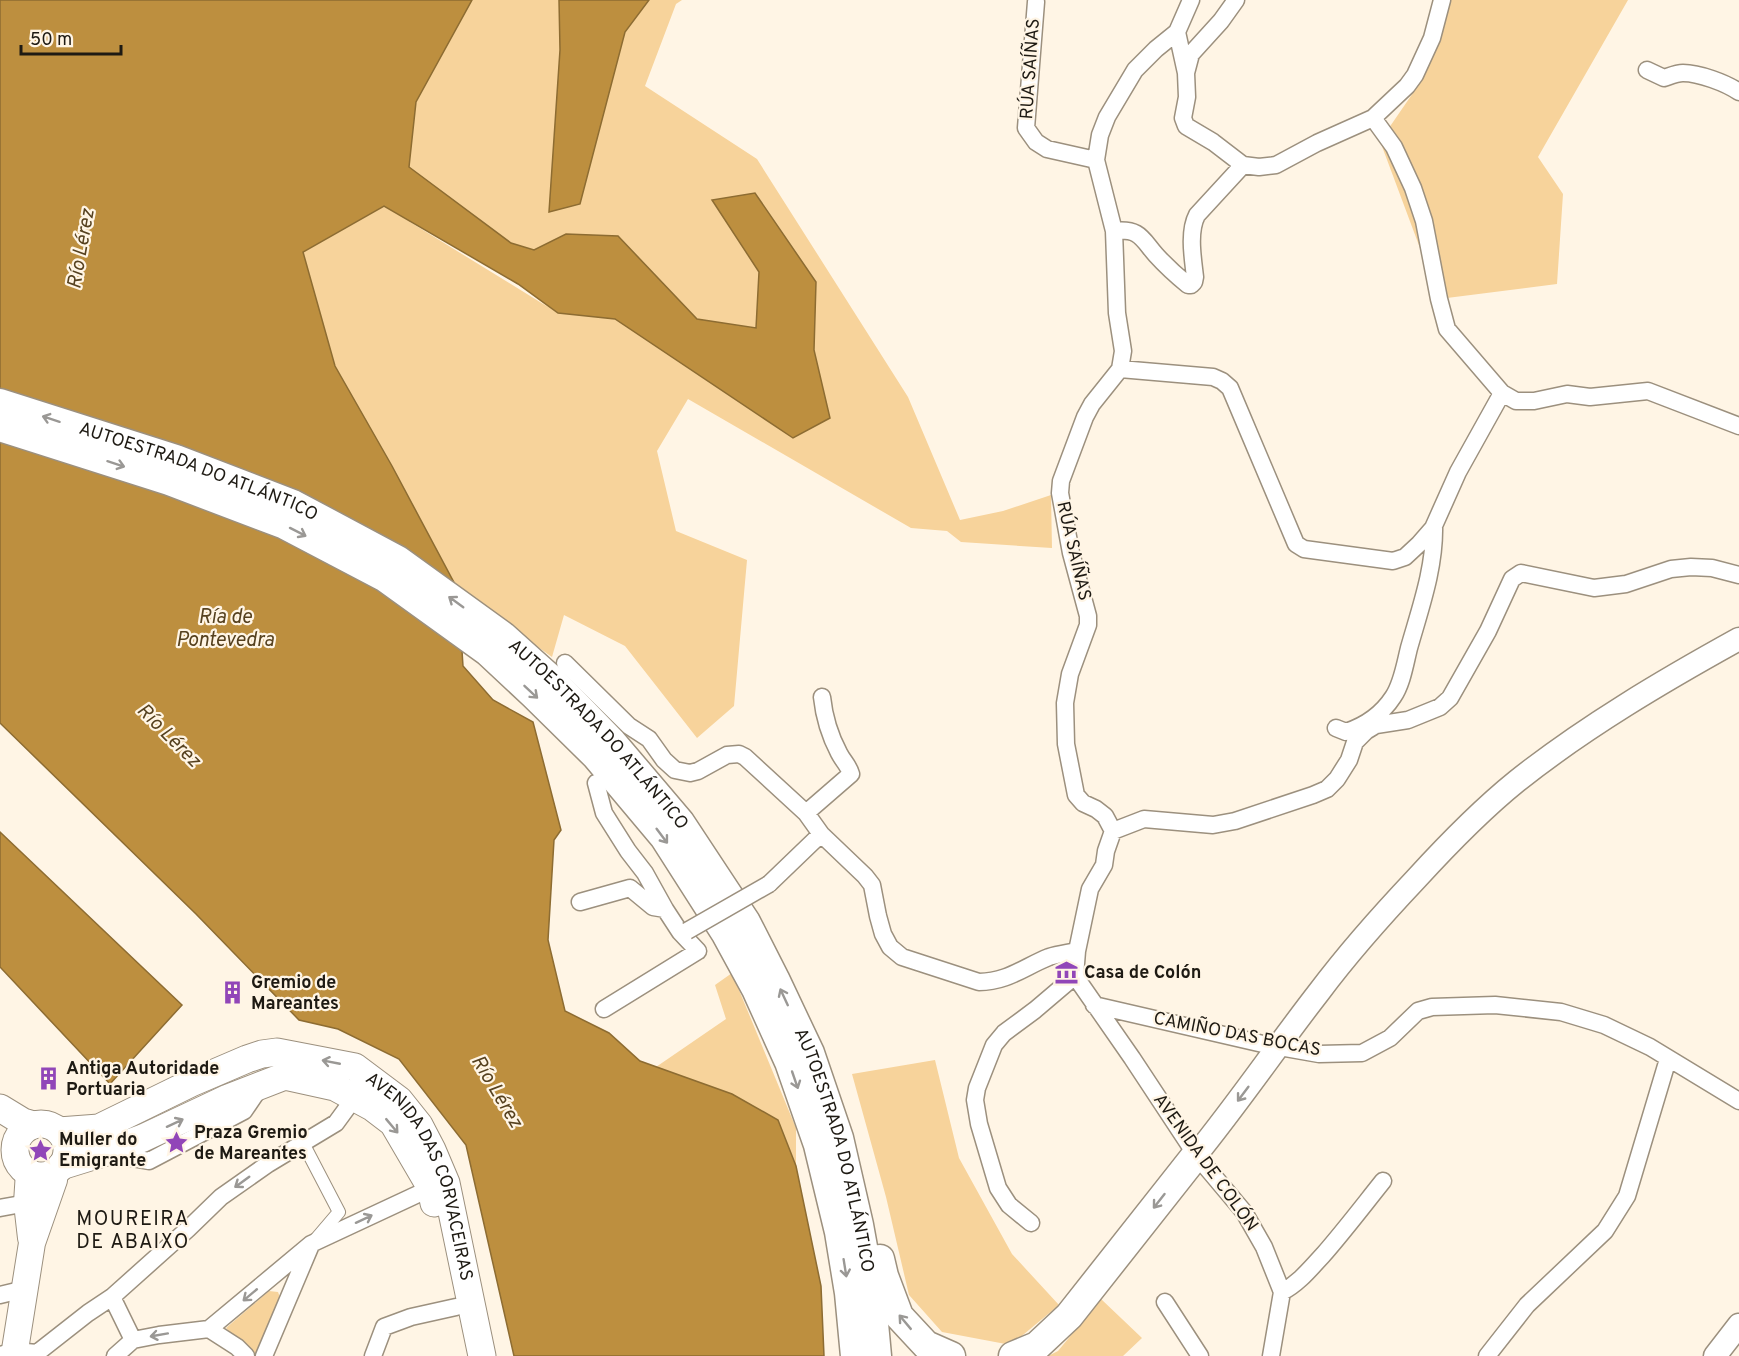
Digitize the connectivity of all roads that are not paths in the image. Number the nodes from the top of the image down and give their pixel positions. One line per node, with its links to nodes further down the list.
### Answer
1 (1191, 0): 5 (street)
2 (1236, 0): 7 (street)
3 (1442, 0): 9 (street)
4 (1036, 2): 10 (street, RÚA SAÍÑAS)
5 (1177, 32): 7 (street); 10 (street)
6 (1647, 69): 8 (street)
7 (1186, 74): 11 (street)
8 (1739, 92)
9 (1373, 118): 11 (street); 14 (street)
10 (1096, 160): 12 (street)
11 (1243, 165): 12 (street)
12 (1114, 231): 13 (street)
13 (1120, 369): 18 (street); 27 (street, RÚA SAÍÑAS)
14 (1502, 393): 16 (street); 18 (street)
15 (0, 403): 21 (highway, AUTOESTRADA DO ATLÁNTICO, one-way to 15)
16 (1739, 426)
17 (0, 427): 21 (highway, AUTOESTRADA DO ATLÁNTICO, one-way to 21)
18 (1434, 526): 24 (street)
19 (1739, 575): 27 (street)
20 (1739, 639): 36 (main road)
21 (496, 644): 37 (highway, AUTOESTRADA DO ATLÁNTICO, one-way to 21); 73 (highway, AUTOESTRADA DO ATLÁNTICO, one-way to 73)
22 (565, 663): 26 (street)
23 (822, 697): 26 (street)
24 (1336, 728)
25 (596, 783): 30 (street)
26 (806, 813): 28 (street)
27 (1113, 831): 32 (street)
28 (821, 834): 31 (street, bridge); 32 (street)
29 (580, 902): 30 (street)
30 (665, 909): 31 (street)
31 (684, 931): 35 (street)
32 (1077, 951): 33 (street)
33 (1075, 976): 34 (street, AVENIDA DE COLÓN); 52 (street)
34 (1094, 1005): 36 (street, CAMIÑO DAS BOCAS); 46 (street, AVENIDA DE COLÓN)
35 (604, 1009)
36 (1279, 1047): 38 (street, CAMIÑO DAS BOCAS); 46 (main road, one-way to 46)
37 (810, 1053): 74 (highway, AUTOESTRADA DO ATLÁNTICO); 75 (highway, one-way to 37)
38 (1668, 1059): 40 (street, CAMIÑO DAS BOCAS); 79 (street)
39 (355, 1097): 44 (street); 47 (highway, AVENIDA DAS CORVACEIRAS); 49 (highway, AVENIDA DAS CORVACEIRAS, one-way to 49)
40 (1739, 1101)
41 (0, 1108): 42 (highway)
42 (33, 1125): 43 (highway); 45 (highway)
43 (59, 1131): 47 (highway); 72 (highway, AVENIDA DAS CORVACEIRAS, one-way to 43)
44 (303, 1143): 54 (street); 59 (street, one-way to 59)
45 (15, 1152): 47 (highway); 50 (main road)
46 (1196, 1155): 57 (street, AVENIDA DE COLÓN); 76 (highway, one-way to 76)
47 (58, 1168): 53 (main road)
48 (1383, 1181): 57 (street)
49 (431, 1188): 54 (street, one-way to 49); 62 (highway, AVENIDA DAS CORVACEIRAS)
50 (27, 1203): 51 (street); 53 (main road)
51 (0, 1208)
52 (1031, 1223)
53 (32, 1243): 56 (main road)
54 (311, 1244): 55 (street); 60 (street)
55 (270, 1278): 60 (street); 64 (street, one-way to 64)
56 (25, 1289): 58 (street); 66 (main road)
57 (1282, 1292): 78 (street)
58 (0, 1295)
59 (112, 1297): 65 (street); 66 (street)
60 (290, 1297): 69 (street)
61 (1165, 1302): 77 (street)
62 (456, 1307): 70 (street); 71 (highway, AVENIDA DAS CORVACEIRAS)
63 (1739, 1325): 80 (main road)
64 (209, 1329): 65 (street, one-way to 65); 68 (street)
65 (133, 1340): 67 (street)
66 (10, 1354)
67 (115, 1356)
68 (246, 1356)
69 (264, 1356)
70 (373, 1356)
71 (464, 1356)
72 (482, 1356)
73 (855, 1356)
74 (877, 1356)
75 (951, 1356)
76 (1013, 1356)
77 (1200, 1356)
78 (1271, 1356)
79 (1487, 1356)
80 (1715, 1356)

